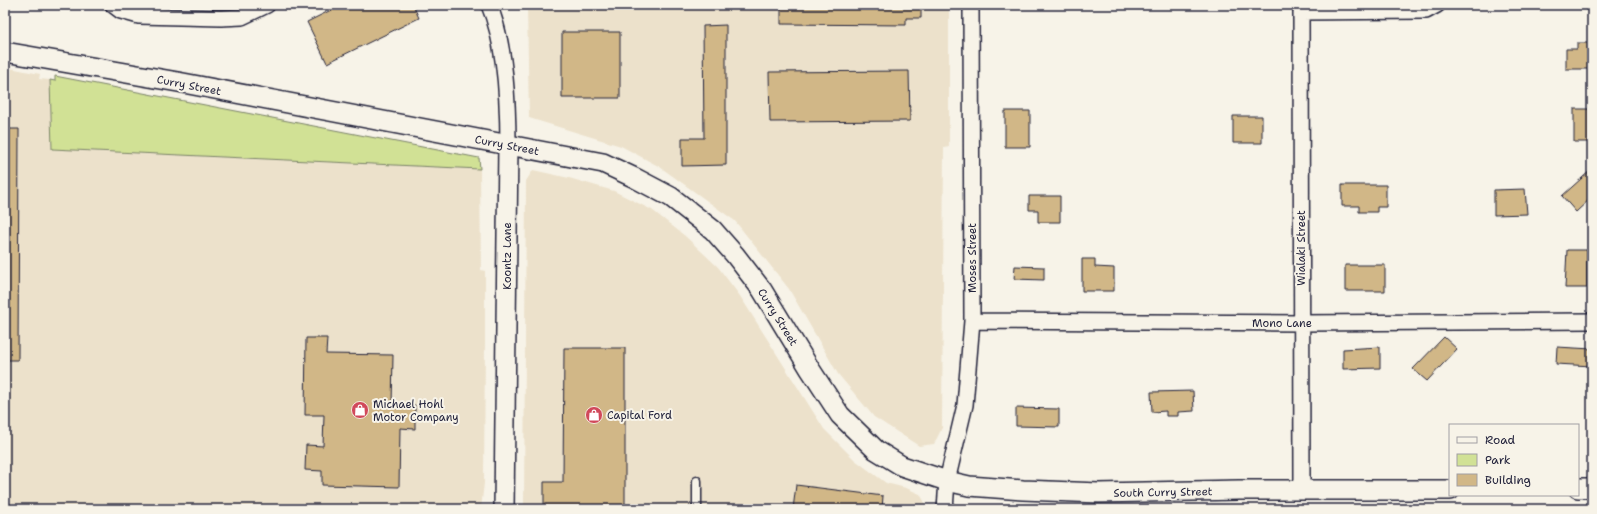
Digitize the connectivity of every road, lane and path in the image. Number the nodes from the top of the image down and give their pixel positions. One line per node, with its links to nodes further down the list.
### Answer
1 (113, 5): 2 (street)
2 (267, 5)
3 (489, 5): 8 (street, Koontz Lane)
4 (971, 5): 9 (street, Moses Street)
5 (1437, 5): 6 (street)
6 (1301, 8): 11 (street, Wialaki Street)
7 (5, 52): 8 (street, Curry Street)
8 (508, 145): 12 (street, Curry Street); 19 (street, Koontz Lane)
9 (972, 321): 11 (street, Mono Lane); 14 (street, Moses Street)
10 (1592, 321): 11 (street, Mono Lane)
11 (1301, 324): 17 (street, Wialaki Street)
12 (883, 454): 14 (street, South Curry Street)
13 (697, 481): 20 (lane)
14 (947, 481): 17 (street, South Curry Street); 21 (street, Moses Street)
15 (1579, 488): 16 (street)
16 (1592, 488)
17 (1302, 490): 18 (street, South Curry Street)
18 (1449, 490)
19 (504, 509)
20 (697, 509)
21 (946, 509)

